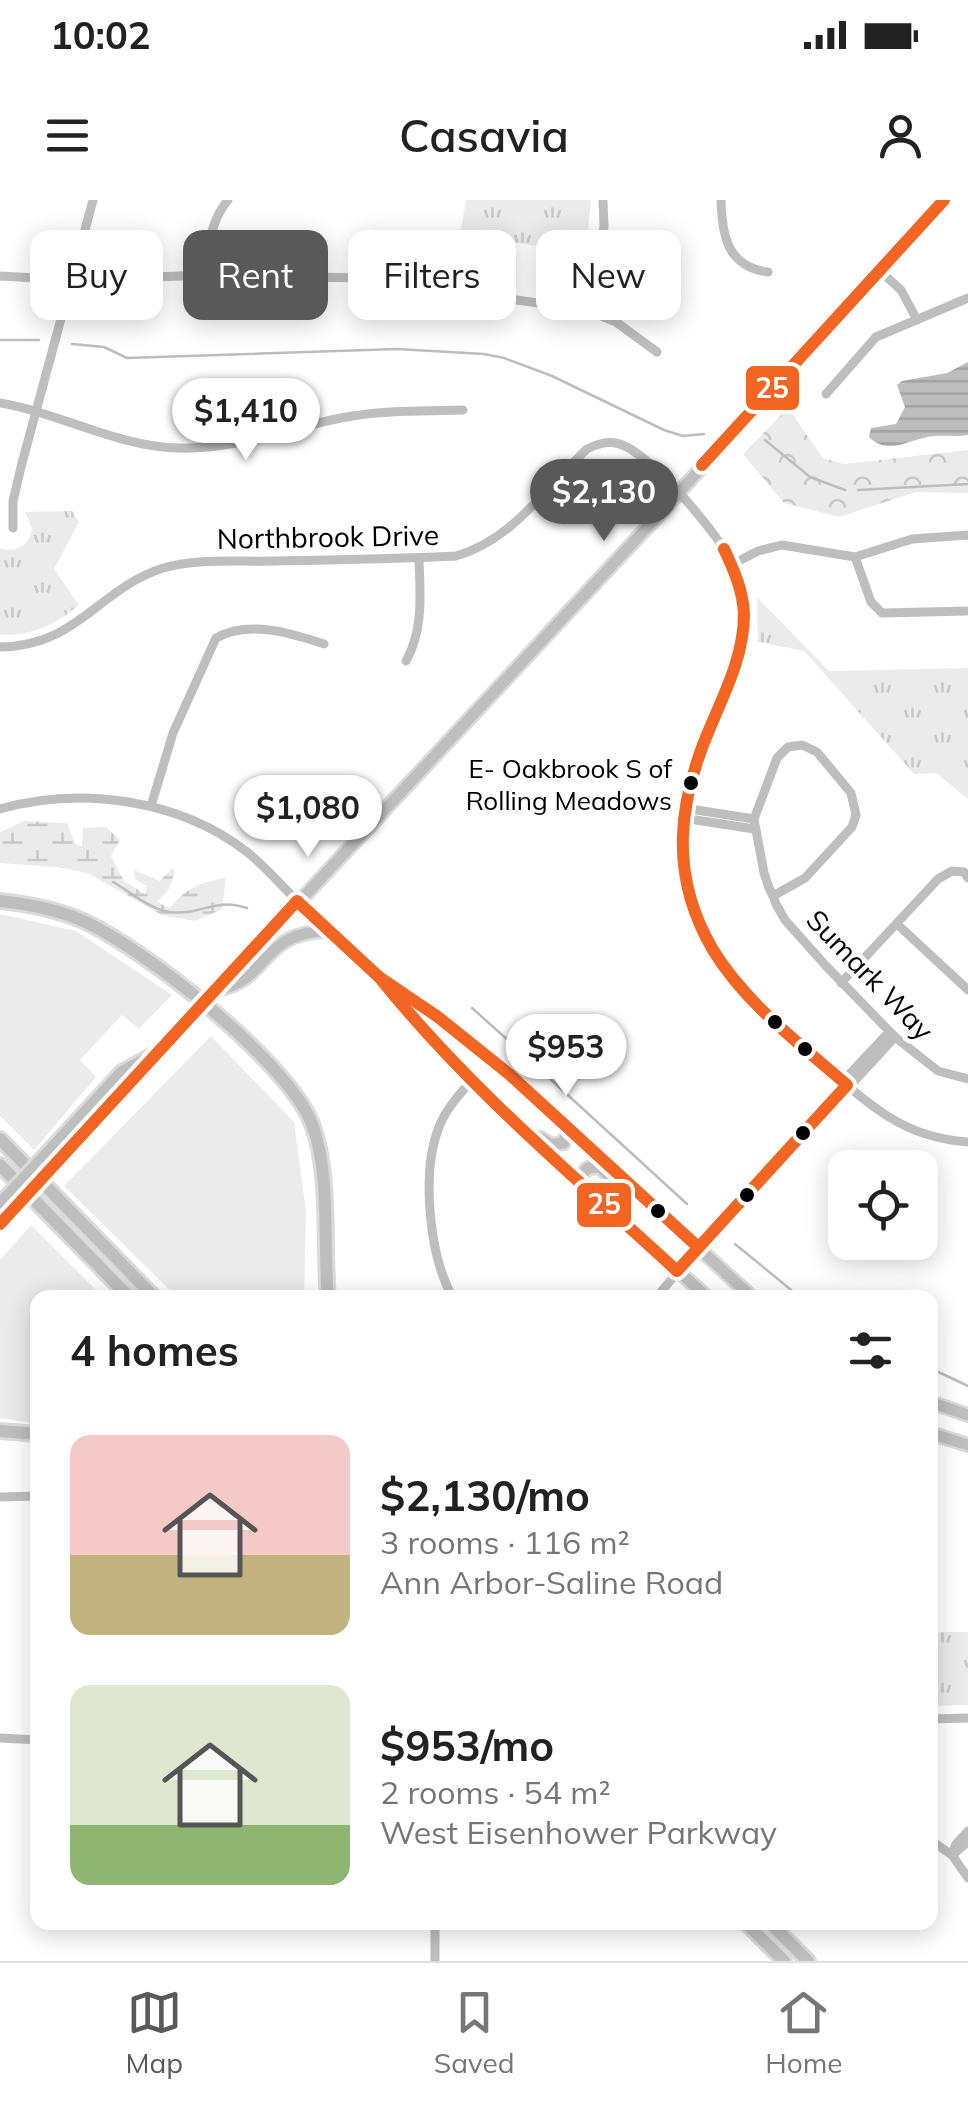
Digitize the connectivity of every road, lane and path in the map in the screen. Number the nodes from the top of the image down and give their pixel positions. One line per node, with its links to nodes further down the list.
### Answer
1 (93, 200): 6 (street)
2 (228, 200): 7 (street)
3 (603, 200): 8 (street)
4 (721, 200): 10 (street)
5 (944, 200): 9 (main road)
6 (85, 230)
7 (214, 230)
8 (603, 230)
9 (880, 271): 18 (street); 24 (main road)
10 (768, 272)
11 (0, 276): 12 (street)
12 (30, 278)
13 (328, 278): 15 (street)
14 (968, 298): 18 (street)
15 (536, 302)
16 (61, 320): 23 (street)
17 (611, 320): 19 (street)
18 (916, 320): 20 (street)
19 (657, 352)
20 (826, 394)
21 (0, 403): 23 (street)
22 (463, 410): 23 (street)
23 (37, 411): 25 (street)
24 (678, 494): 28 (street, Northbrook Drive); 29 (street); 41 (main road)
25 (13, 528)
26 (968, 535): 27 (street)
27 (855, 557): 29 (street); 30 (street)
28 (419, 558): 32 (street, Northbrook Drive); 33 (street)
29 (733, 564): 36 (street)
30 (968, 611)
31 (324, 644): 34 (street)
32 (0, 647)
33 (406, 661)
34 (151, 806): 35 (street); 41 (street)
35 (0, 808)
36 (683, 813): 37 (street); 54 (street)
37 (754, 824): 39 (street, Sumark Way); 39 (street)
38 (968, 878): 42 (street)
39 (772, 896): 45 (street, Sumark Way)
40 (0, 901): 48 (highway)
41 (297, 901): 43 (main road); 46 (main road)
42 (897, 924): 45 (street); 47 (street)
43 (330, 931): 44 (main road); 46 (main road)
44 (379, 977): 51 (main road); 56 (main road)
45 (841, 983): 49 (street, Sumark Way)
46 (217, 990): 48 (main road)
47 (968, 990)
48 (204, 1003): 50 (main road); 68 (highway)
49 (892, 1034): 53 (street, Sumark Way); 54 (street)
50 (155, 1054): 62 (highway, bridge)
51 (452, 1060): 52 (main road); 56 (main road)
52 (471, 1080): 55 (main road); 69 (street)
53 (968, 1080)
54 (847, 1084): 59 (street); 64 (street)
55 (488, 1096): 57 (main road); 61 (main road)
56 (548, 1110): 57 (main road)
57 (568, 1126): 63 (main road)
58 (0, 1139): 67 (highway)
59 (968, 1142)
60 (1, 1166): 66 (highway)
61 (583, 1183): 63 (main road); 65 (main road)
62 (3, 1214)
63 (662, 1216): 64 (main road)
64 (698, 1247): 65 (street); 72 (main road)
65 (677, 1270): 70 (street); 71 (main road)
66 (122, 1290)
67 (147, 1290)
68 (328, 1290)
69 (449, 1290)
70 (662, 1290)
71 (699, 1290)
72 (744, 1290)
73 (938, 1407): 74 (main road)
74 (963, 1414)
75 (0, 1431): 76 (highway)
76 (30, 1433)
77 (938, 1436): 78 (main road)
78 (968, 1445)
79 (30, 1496): 80 (street)
80 (0, 1497)
81 (968, 1718): 82 (street)
82 (938, 1719)
83 (0, 1738): 84 (street)
84 (30, 1740)
85 (968, 1831): 88 (street)
86 (968, 1842): 88 (street)
87 (938, 1845): 88 (street)
88 (952, 1855): 89 (street)
89 (968, 1878)
90 (435, 1930): 93 (street)
91 (753, 1930): 94 (highway)
92 (777, 1930): 95 (highway)
93 (435, 1961)
94 (784, 1961)
95 (808, 1961)

